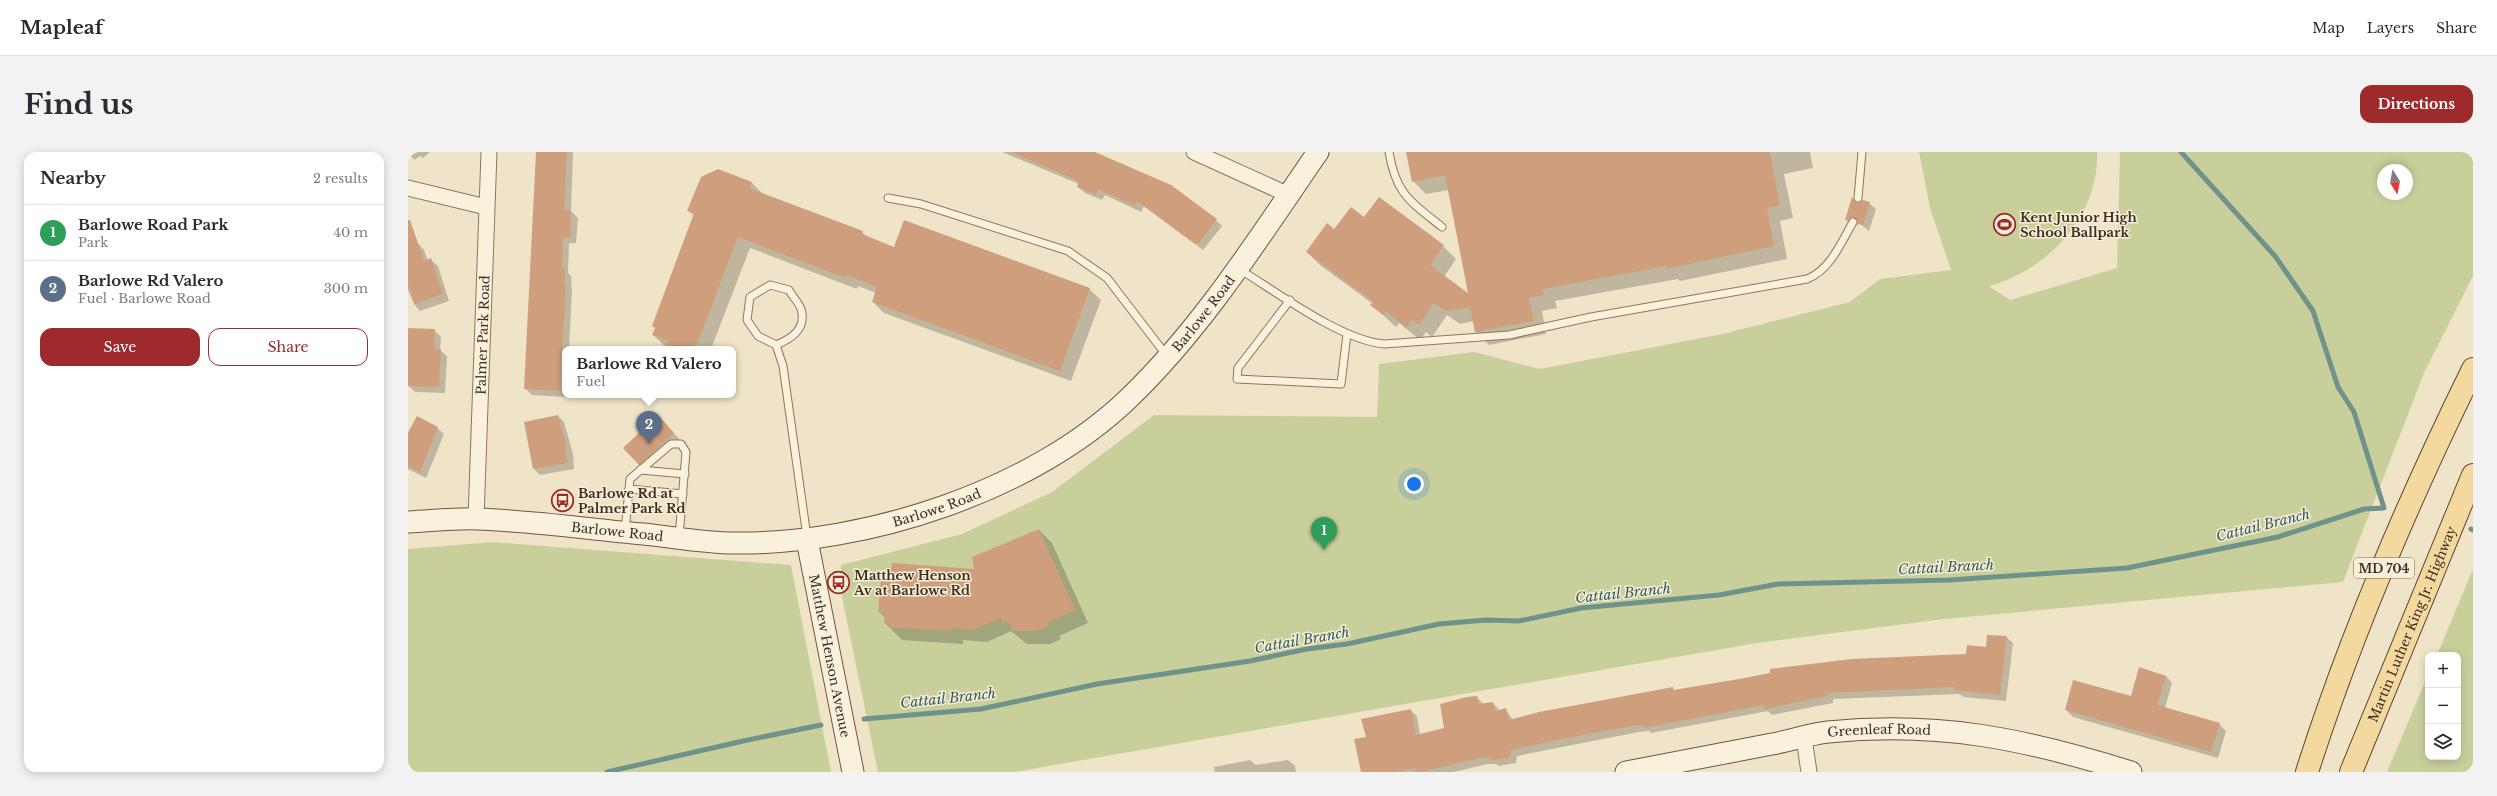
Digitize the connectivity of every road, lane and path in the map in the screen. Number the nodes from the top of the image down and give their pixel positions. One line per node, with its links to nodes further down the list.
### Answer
1 (489, 152): 10 (street, Palmer Park Road)
2 (1194, 152): 7 (street)
3 (1318, 152): 7 (street, Barlowe Road)
4 (1389, 152): 12 (lane)
5 (1862, 152): 9 (lane)
6 (408, 188): 10 (street)
7 (1289, 195): 13 (street, Barlowe Road)
8 (888, 198): 17 (lane)
9 (1858, 198)
10 (486, 207): 24 (street, Palmer Park Road)
11 (1852, 222): 15 (lane)
12 (1442, 227)
13 (1237, 268): 14 (lane); 17 (street, Barlowe Road)
14 (1290, 300): 15 (lane); 15 (lane)
15 (1347, 334)
16 (776, 345): 16 (lane); 28 (lane)
17 (1168, 356): 28 (street, Barlowe Road)
18 (2473, 369): 34 (main road, MD 704)
19 (640, 470): 20 (lane); 20 (lane); 22 (lane)
20 (685, 474): 23 (lane)
21 (2473, 475): 35 (main road, Martin Luther King Jr. Highway / MD 704)
22 (629, 490): 23 (lane); 26 (lane)
23 (683, 494): 27 (lane)
24 (476, 519): 25 (street, Barlowe Road); 26 (street, Barlowe Road)
25 (408, 522)
26 (625, 533): 27 (street, Barlowe Road)
27 (679, 538): 28 (street, Barlowe Road)
28 (807, 540): 31 (street, Matthew Henson Avenue)
29 (1804, 738): 30 (street, Greenleaf Road); 32 (street, Greenleaf Road); 33 (street)
30 (2119, 770)
31 (853, 772)
32 (1626, 772)
33 (1809, 772)
34 (2307, 772)
35 (2351, 772)

